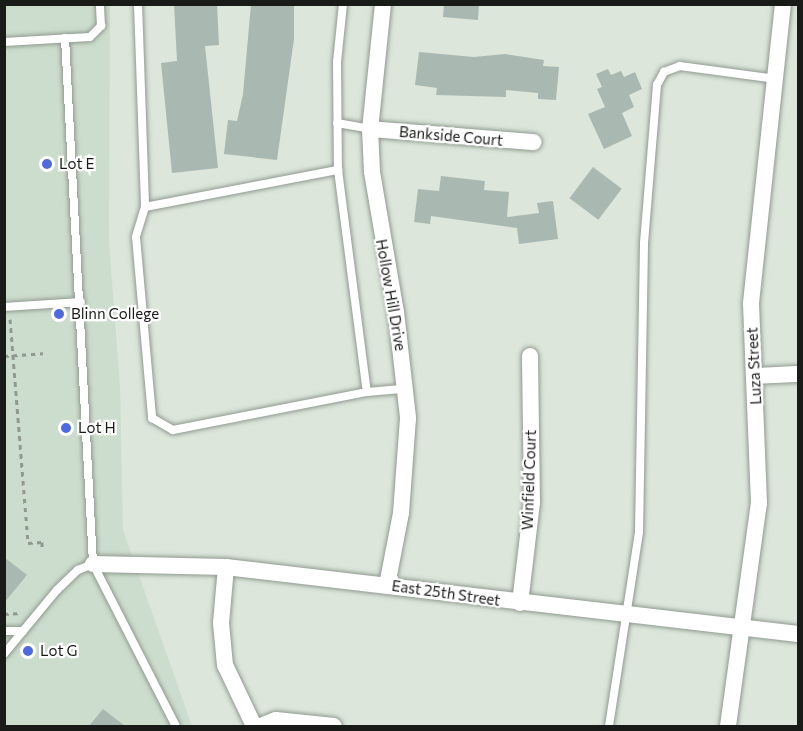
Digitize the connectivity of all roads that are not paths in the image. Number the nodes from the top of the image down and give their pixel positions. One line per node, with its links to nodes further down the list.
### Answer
1 (100, 4): 6 (lane)
2 (138, 4): 13 (lane)
3 (343, 4): 9 (lane)
4 (383, 4): 10 (street, Hollow Hill Drive)
5 (783, 4): 8 (street, Luza Street)
6 (65, 38): 7 (lane); 14 (lane)
7 (4, 42)
8 (776, 79): 18 (street, Luza Street); 25 (lane)
9 (337, 123): 10 (lane); 12 (lane)
10 (370, 129): 11 (street, Bankside Court); 19 (street, Hollow Hill Drive)
11 (532, 142)
12 (338, 170): 13 (lane); 20 (lane)
13 (145, 207): 20 (lane)
14 (81, 302): 15 (lane); 21 (lane)
15 (4, 307)
16 (530, 356): 24 (street, Winfield Court)
17 (798, 374): 18 (street)
18 (755, 376): 26 (street, Luza Street)
19 (404, 389): 20 (lane); 23 (street, Hollow Hill Drive)
20 (367, 392)
21 (93, 564): 22 (street, East 25th Street); 28 (lane); 31 (lane)
22 (226, 567): 23 (street, East 25th Street); 32 (street)
23 (387, 585): 24 (street, East 25th Street)
24 (520, 603): 25 (street, East 25th Street)
25 (626, 615): 26 (street, East 25th Street); 35 (lane)
26 (742, 629): 29 (street, East 25th Street); 36 (street, Luza Street)
27 (4, 631): 28 (lane)
28 (23, 631): 30 (lane)
29 (798, 634)
30 (4, 654)
31 (176, 726)
32 (254, 726)
33 (261, 726): 34 (street)
34 (334, 726)
35 (609, 726)
36 (728, 726)

